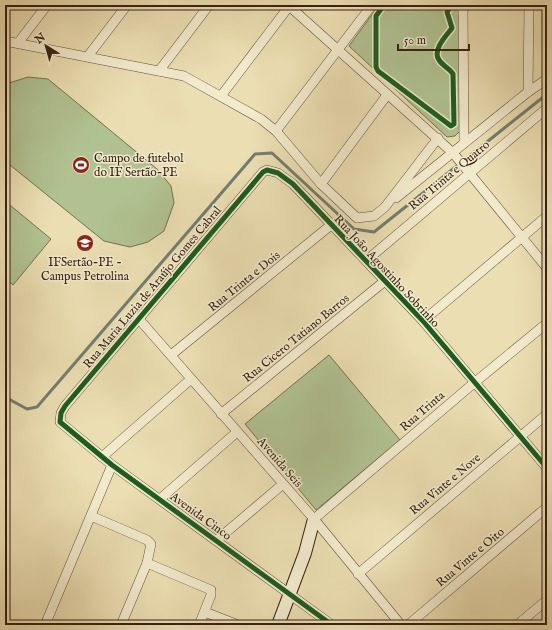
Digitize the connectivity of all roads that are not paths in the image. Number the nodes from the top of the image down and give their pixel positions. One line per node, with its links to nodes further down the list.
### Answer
1 (47, 5): 9 (street)
2 (127, 5): 11 (street)
3 (209, 5): 12 (street)
4 (289, 5): 10 (street); 16 (street)
5 (372, 5): 10 (street)
6 (463, 5): 20 (street)
7 (529, 5): 14 (street)
8 (5, 41): 9 (street)
9 (18, 43): 11 (street)
10 (338, 51): 15 (street); 18 (street)
11 (88, 56): 12 (street)
12 (159, 71): 16 (street)
13 (547, 80): 14 (street)
14 (528, 92): 20 (street)
15 (387, 95): 19 (street); 24 (street)
16 (221, 96): 18 (street)
17 (547, 108): 23 (street, Rua Trinta e Quatro)
18 (276, 131): 24 (street)
19 (438, 138): 21 (street); 25 (street)
20 (464, 143): 21 (street)
21 (454, 155): 23 (street); 25 (street)
22 (267, 170): 27 (street, Rua João Agostinho Sobrinho); 32 (street, Rua Maria Luzia de Araújo Gomes Cabral)
23 (467, 172): 28 (street); 29 (street, Rua Trinta e Quatro)
24 (321, 184): 25 (street)
25 (385, 207)
26 (547, 216): 28 (street)
27 (331, 225): 29 (street, Rua João Agostinho Sobrinho); 35 (street, Rua Trinta e Dois)
28 (521, 237): 30 (street); 33 (street)
29 (367, 260): 31 (street, Rua João Agostinho Sobrinho)
30 (547, 268)
31 (386, 280): 33 (street, Rua João Agostinho Sobrinho); 38 (street, Rua Cicero Tatiano Barros)
32 (138, 318): 35 (street, Avenida Seis); 40 (street, Rua Maria Luzia de Araújo Gomes Cabral)
33 (423, 320): 37 (street, Rua João Agostinho Sobrinho)
34 (547, 323): 37 (street, Rua Trinta)
35 (171, 355): 36 (street, Avenida Seis)
36 (191, 379): 38 (street, Avenida Seis); 43 (street)
37 (474, 383): 42 (street, Rua João Agostinho Sobrinho); 50 (street, Rua Trinta)
38 (221, 414): 41 (street, Avenida Seis)
39 (547, 414): 42 (street, Rua Vinte e Nove)
40 (60, 422): 43 (street, Avenida Cinco)
41 (237, 432): 46 (street, Avenida Seis); 47 (street)
42 (520, 436): 45 (street, Rua João Agostinho Sobrinho); 53 (street, Rua Vinte e Nove)
43 (102, 457): 44 (street, Avenida Cinco)
44 (112, 465): 47 (street, Avenida Cinco); 49 (street)
45 (547, 468)
46 (283, 484): 50 (street, Avenida Seis); 51 (street)
47 (160, 499): 51 (street, Avenida Cinco)
48 (547, 507): 64 (street, Rua Vinte e Oito)
49 (91, 516): 52 (street); 57 (street)
50 (314, 519): 53 (street, Avenida Seis); 54 (street)
51 (217, 540): 54 (street, Avenida Cinco)
52 (147, 563): 56 (street); 58 (street)
53 (358, 574): 63 (street, Avenida Seis)
54 (290, 595): 61 (street); 62 (street, Avenida Cinco)
55 (547, 600): 65 (street)
56 (205, 612): 59 (street); 60 (street)
57 (45, 625)
58 (121, 625)
59 (199, 625)
60 (238, 625)
61 (278, 625)
62 (332, 625)
63 (400, 625)
64 (408, 625)
65 (517, 625)

